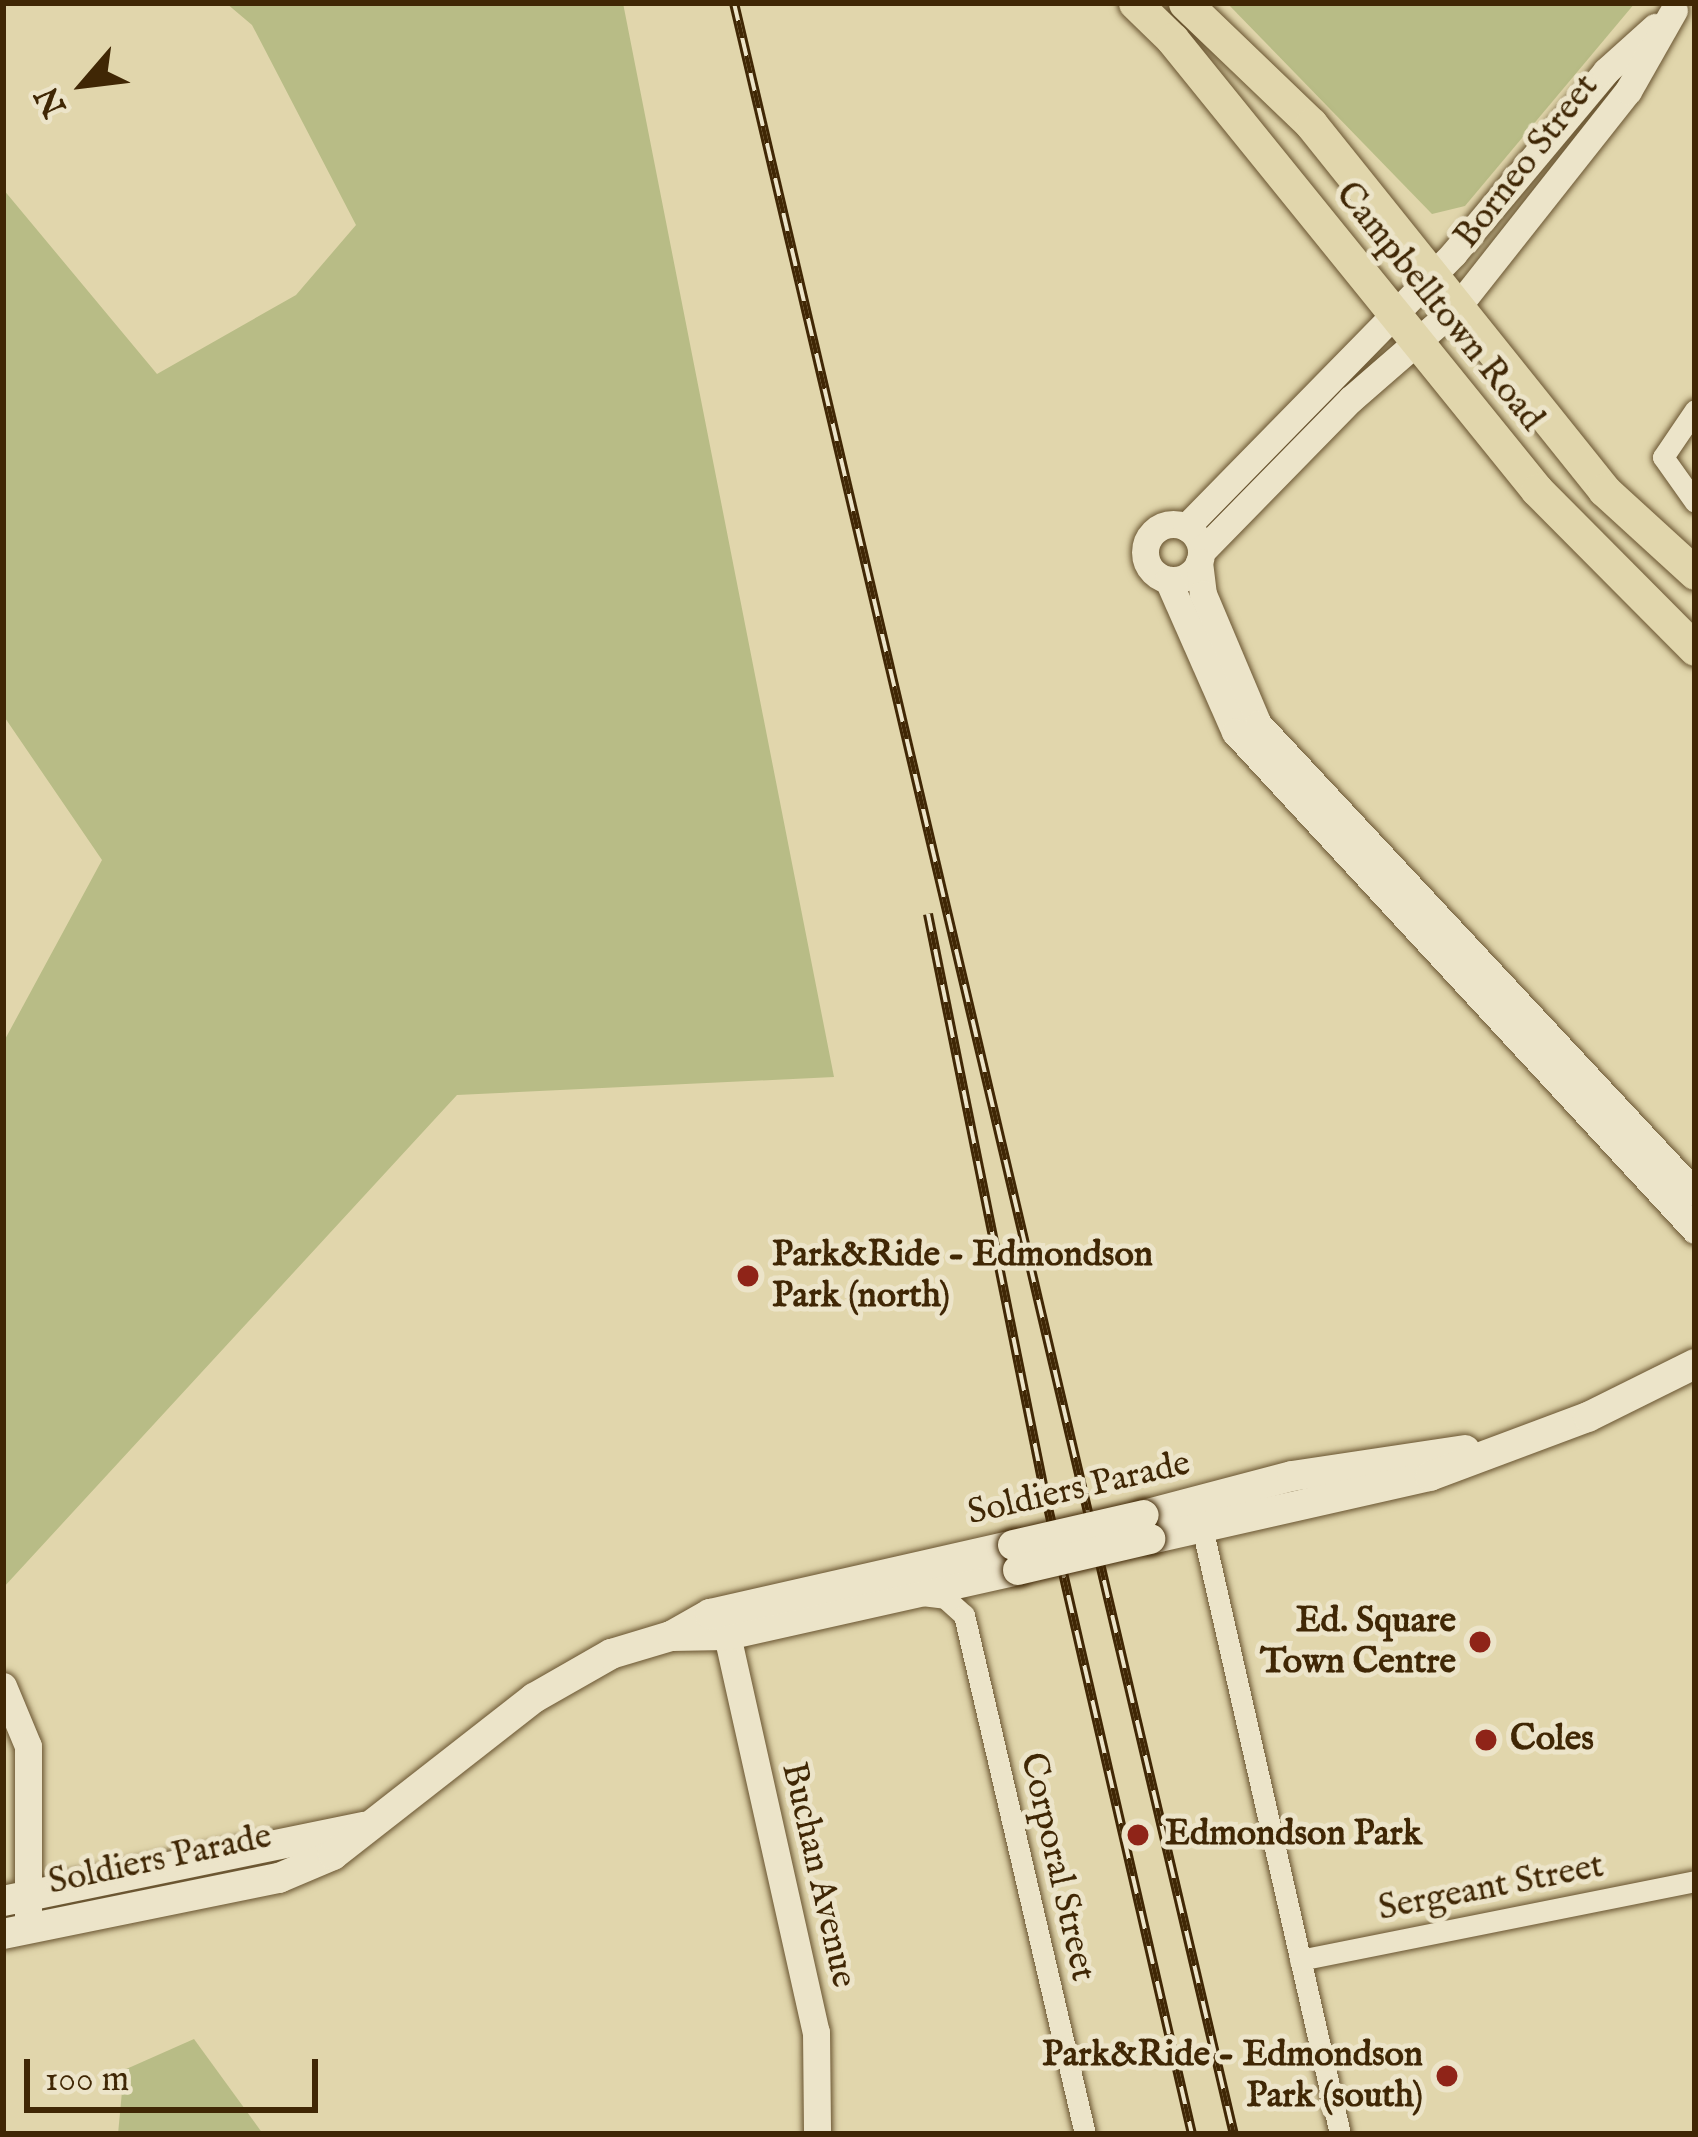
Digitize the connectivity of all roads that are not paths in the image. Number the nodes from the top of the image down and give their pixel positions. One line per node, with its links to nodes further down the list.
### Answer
1 (1135, 3): 6 (main road, Campbelltown Road)
2 (1185, 3): 4 (main road, Campbelltown Road)
3 (1677, 6): 4 (street, Borneo Street); 5 (street, Borneo Street)
4 (1432, 272): 5 (main road, Campbelltown Road); 6 (street, Borneo Street)
5 (1458, 306): 7 (street, Borneo Street); 12 (main road, Campbelltown Road)
6 (1393, 313): 7 (main road, Campbelltown Road); 10 (street, Borneo Street)
7 (1418, 344): 11 (street, Borneo Street); 14 (main road, Campbelltown Road)
8 (1695, 410): 9 (street)
9 (1695, 502)
10 (1186, 527): 11 (street); 13 (street)
11 (1200, 557): 13 (street); 15 (street)
12 (1695, 573)
13 (1168, 580): 16 (street)
14 (1695, 649)
15 (1402, 878): 16 (street); 17 (street)
16 (1464, 980): 18 (street)
17 (1695, 1193)
18 (1695, 1230)
19 (1689, 1361): 20 (main road, Soldiers Parade)
20 (1199, 1515): 21 (main road, Soldiers Parade, bridge); 31 (street)
21 (1010, 1563): 22 (main road, Soldiers Parade); 23 (street); 25 (main road, Soldiers Parade)
22 (913, 1593): 23 (street); 24 (main road, Soldiers Parade)
23 (964, 1615): 33 (street, Corporal Street)
24 (727, 1635): 25 (main road, Soldiers Parade); 32 (street, Buchan Avenue)
25 (671, 1636): 29 (main road, Soldiers Parade)
26 (3, 1686): 28 (street)
27 (1695, 1880): 31 (street, Sergeant Street)
28 (14, 1898): 29 (main road, Soldiers Parade); 30 (street)
29 (91, 1899): 30 (main road, Soldiers Parade)
30 (16, 1931)
31 (1300, 1960): 34 (street)
32 (817, 2134)
33 (1085, 2134)
34 (1340, 2134)

